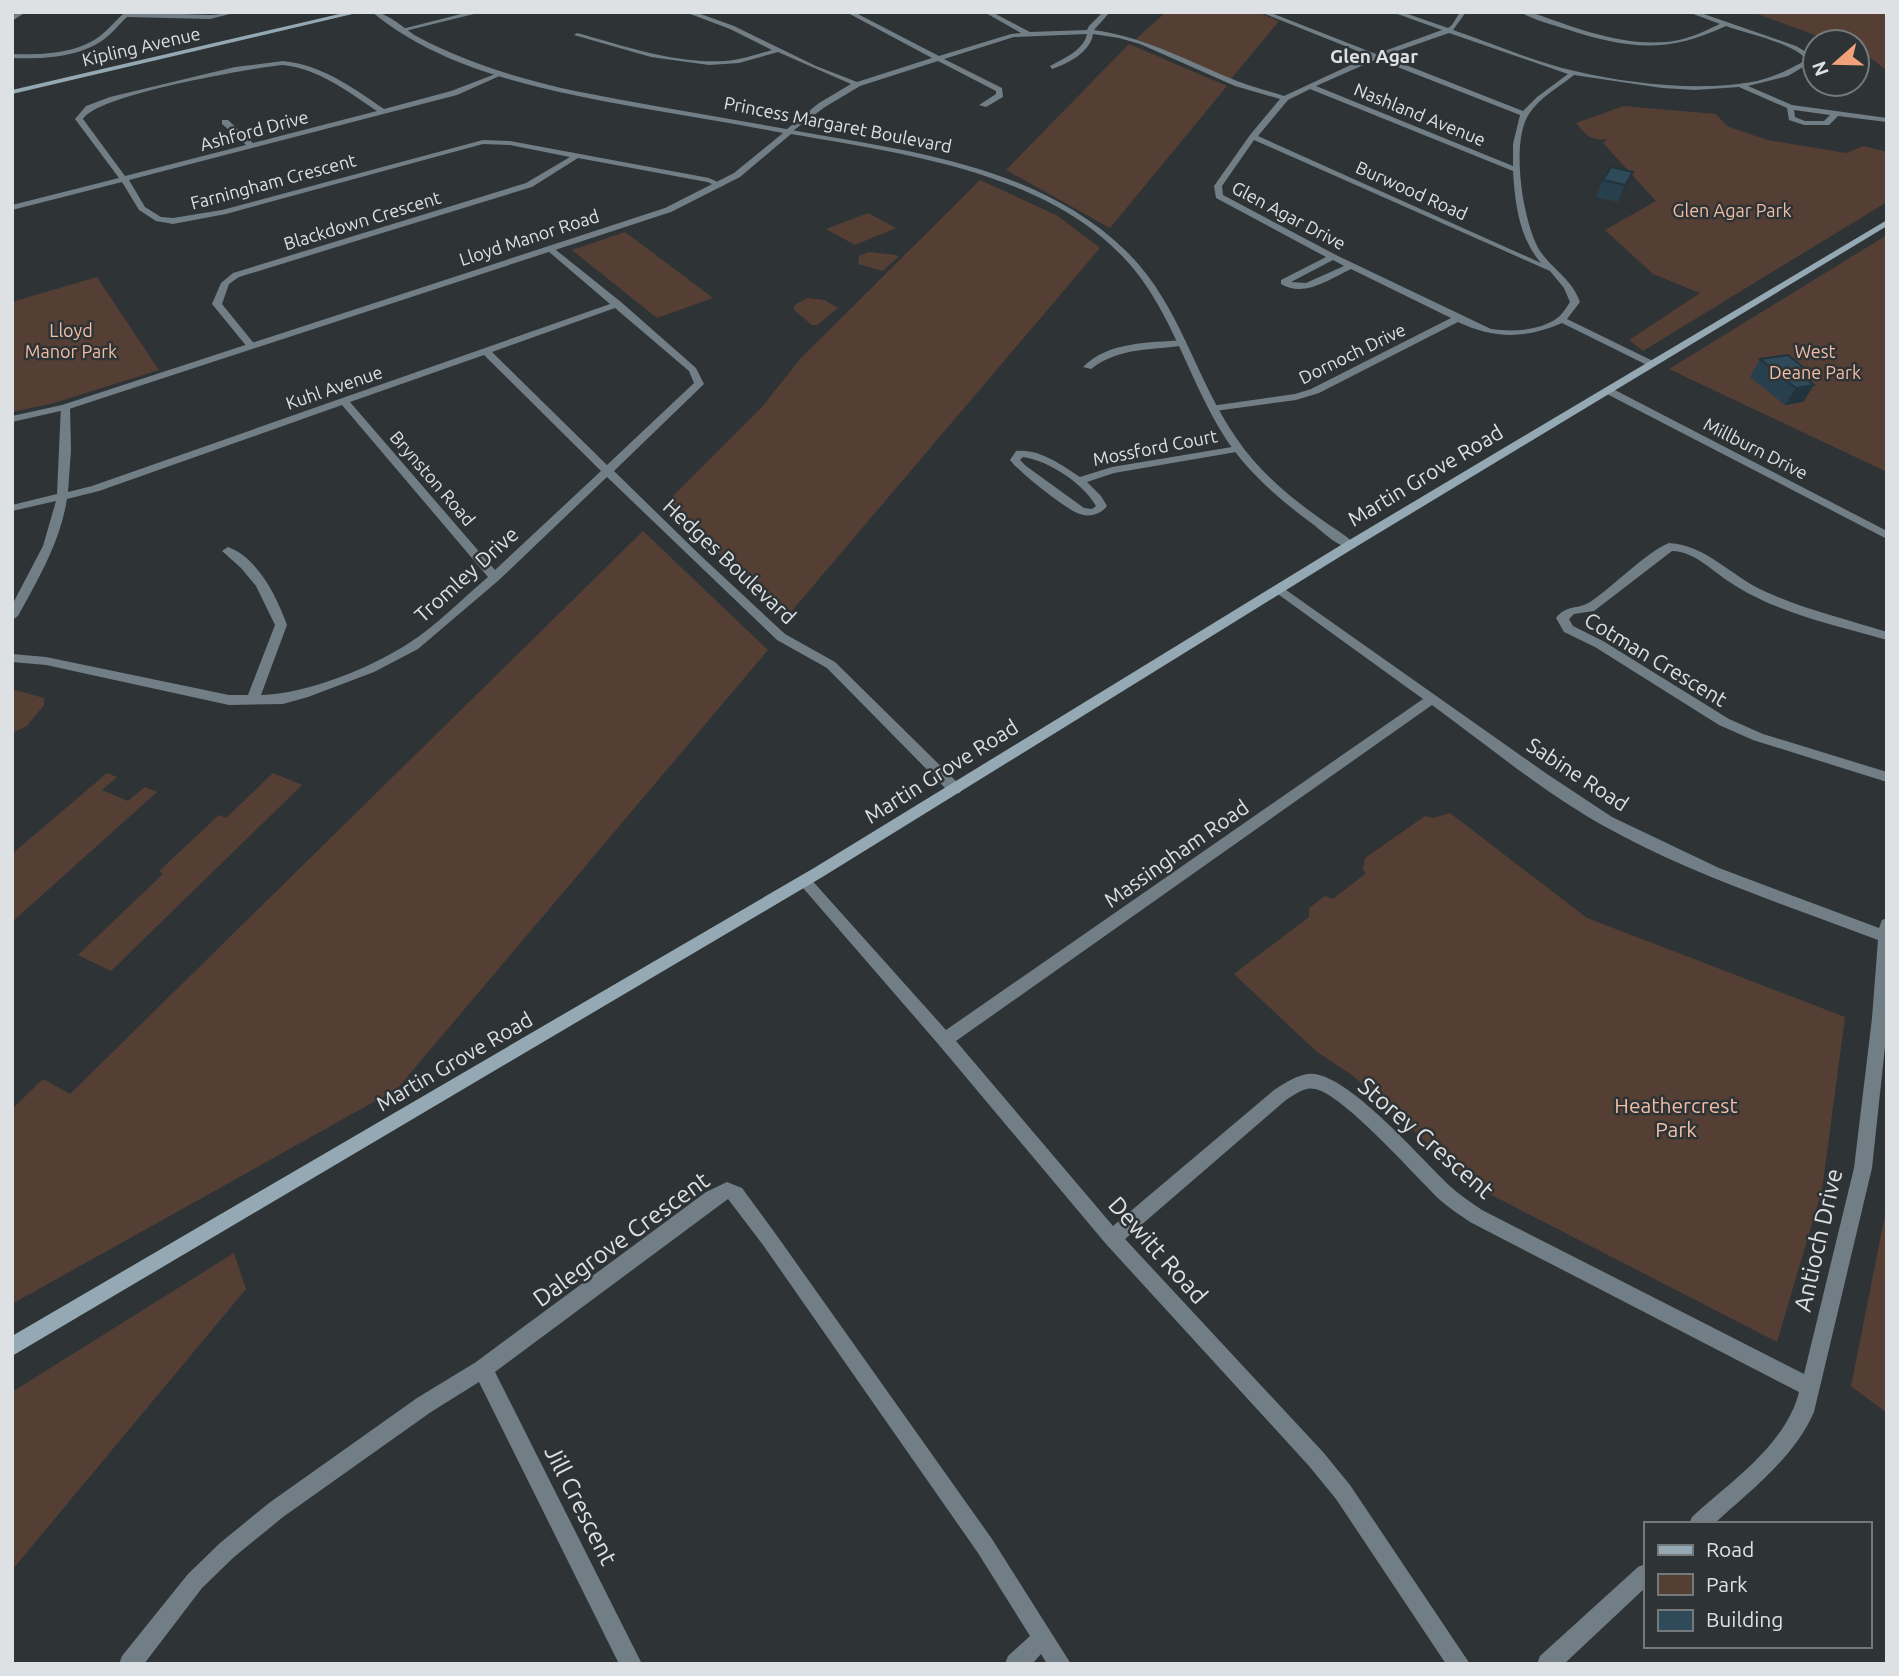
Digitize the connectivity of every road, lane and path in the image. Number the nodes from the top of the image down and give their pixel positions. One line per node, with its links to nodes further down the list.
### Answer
1 (23, 12): 16 (street)
2 (358, 12): 33 (main road, Kipling Avenue)
3 (375, 12): 18 (street, Princess Margaret Boulevard)
4 (479, 12): 18 (street)
5 (688, 12): 23 (street)
6 (849, 12): 26 (street)
7 (987, 12): 21 (street)
8 (1107, 12): 20 (street)
9 (1263, 12): 25 (street)
10 (1395, 12): 19 (street)
11 (1463, 12): 19 (street)
12 (1522, 12): 17 (street)
13 (1690, 12): 17 (street)
14 (127, 13): 15 (street); 24 (street)
15 (231, 13)
16 (12, 19)
17 (1725, 24): 31 (street)
18 (401, 30): 29 (street, Princess Margaret Boulevard)
19 (1447, 31): 25 (street, Glen Agar Drive); 28 (street)
20 (1091, 32): 21 (street); 27 (street); 34 (street)
21 (1027, 33): 26 (street, Lloyd Manor Road)
22 (577, 35): 23 (street)
23 (778, 50): 30 (street)
24 (12, 56)
25 (1377, 56): 32 (street, Glen Agar Drive); 39 (street)
26 (936, 58): 30 (street, Lloyd Manor Road); 35 (street)
27 (1052, 67)
28 (1573, 73): 31 (street); 39 (street)
29 (500, 74): 37 (street, Ashford Drive); 42 (street, Princess Margaret Boulevard)
30 (857, 83): 42 (street, Lloyd Manor Road)
31 (1739, 85): 36 (street)
32 (1311, 87): 34 (street, Glen Agar Drive); 46 (street, Nashland Avenue)
33 (12, 92)
34 (1285, 98): 43 (street, Glen Agar Drive)
35 (983, 105)
36 (1790, 107): 38 (street); 38 (street)
37 (384, 112): 44 (street, Ashford Drive); 47 (street, Farningham Crescent)
38 (1836, 113): 40 (street)
39 (1524, 114): 46 (street)
40 (1887, 120)
41 (225, 121): 44 (street)
42 (790, 131): 48 (street, Lloyd Manor Road); 58 (street, Princess Margaret Boulevard)
43 (1253, 137): 52 (street, Glen Agar Drive); 54 (street, Burwood Road)
44 (253, 146): 47 (street, Ashford Drive)
45 (578, 155): 47 (street, Farningham Crescent); 48 (street, Farningham Crescent); 59 (street, Blackdown Crescent)
46 (1517, 170): 54 (street)
47 (124, 180): 49 (street, Ashford Drive)
48 (720, 185): 51 (street, Lloyd Manor Road)
49 (12, 208)
50 (1887, 222): 61 (main road, Martin Grove Road)
51 (551, 249): 55 (street, Tromley Drive); 59 (street, Lloyd Manor Road)
52 (1333, 257): 53 (street, Glen Agar Drive); 53 (street)
53 (1351, 265): 56 (street, Glen Agar Drive)
54 (1558, 274): 57 (street)
55 (618, 304): 60 (street, Kuhl Avenue); 69 (street, Tromley Drive)
56 (1457, 319): 57 (street, Glen Agar Drive); 66 (street, Dornoch Drive)
57 (1562, 320): 61 (street)
58 (1183, 343): 62 (street); 66 (street, Princess Margaret Boulevard)
59 (251, 346): 65 (street, Lloyd Manor Road)
60 (487, 352): 64 (street, Kuhl Avenue); 69 (street, Hedges Boulevard)
61 (1652, 364): 63 (main road, Martin Grove Road)
62 (1088, 367)
63 (1609, 391): 73 (street, Millburn Drive); 74 (main road, Martin Grove Road)
64 (345, 402): 71 (street, Kuhl Avenue); 76 (street, Brynston Road)
65 (65, 407): 67 (street, Lloyd Manor Road); 71 (street)
66 (1215, 408): 68 (street, Princess Margaret Boulevard)
67 (12, 419)
68 (1238, 449): 70 (street, Mossford Court); 74 (street, Princess Margaret Boulevard)
69 (607, 472): 76 (street, Tromley Drive); 84 (street, Hedges Boulevard)
70 (1080, 481): 70 (street, Mossford Court)
71 (61, 498): 72 (street, Kuhl Avenue); 78 (street)
72 (12, 508)
73 (1887, 536)
74 (1350, 545): 77 (main road, Martin Grove Road)
75 (228, 551): 82 (street)
76 (495, 577): 82 (street, Tromley Drive)
77 (1279, 589): 81 (street, Sabine Road); 84 (main road, Martin Grove Road)
78 (12, 615)
79 (1887, 636): 83 (street, Cotman Crescent)
80 (12, 658): 82 (street, Tromley Drive)
81 (1432, 699): 86 (street, Sabine Road); 88 (street, Massingham Road)
82 (253, 700)
83 (1887, 778)
84 (955, 789): 85 (main road, Martin Grove Road)
85 (804, 881): 88 (street, Dewitt Road); 90 (main road, Martin Grove Road)
86 (1886, 930): 87 (street, Antioch Drive)
87 (1883, 1020): 92 (street, Antioch Drive)
88 (945, 1040): 89 (street, Dewitt Road)
89 (1112, 1238): 92 (street, Storey Crescent); 100 (street, Dewitt Road)
90 (12, 1347)
91 (484, 1369): 95 (street, Dalegrove Crescent); 96 (street, Dalegrove Crescent); 97 (street, Jill Crescent)
92 (1810, 1387): 93 (street, Antioch Drive)
93 (1701, 1522)
94 (1644, 1575): 101 (street)
95 (1043, 1638): 98 (street); 99 (street, Dalegrove Crescent)
96 (130, 1664)
97 (631, 1664)
98 (1016, 1664)
99 (1060, 1664)
100 (1459, 1664)
101 (1548, 1664)

